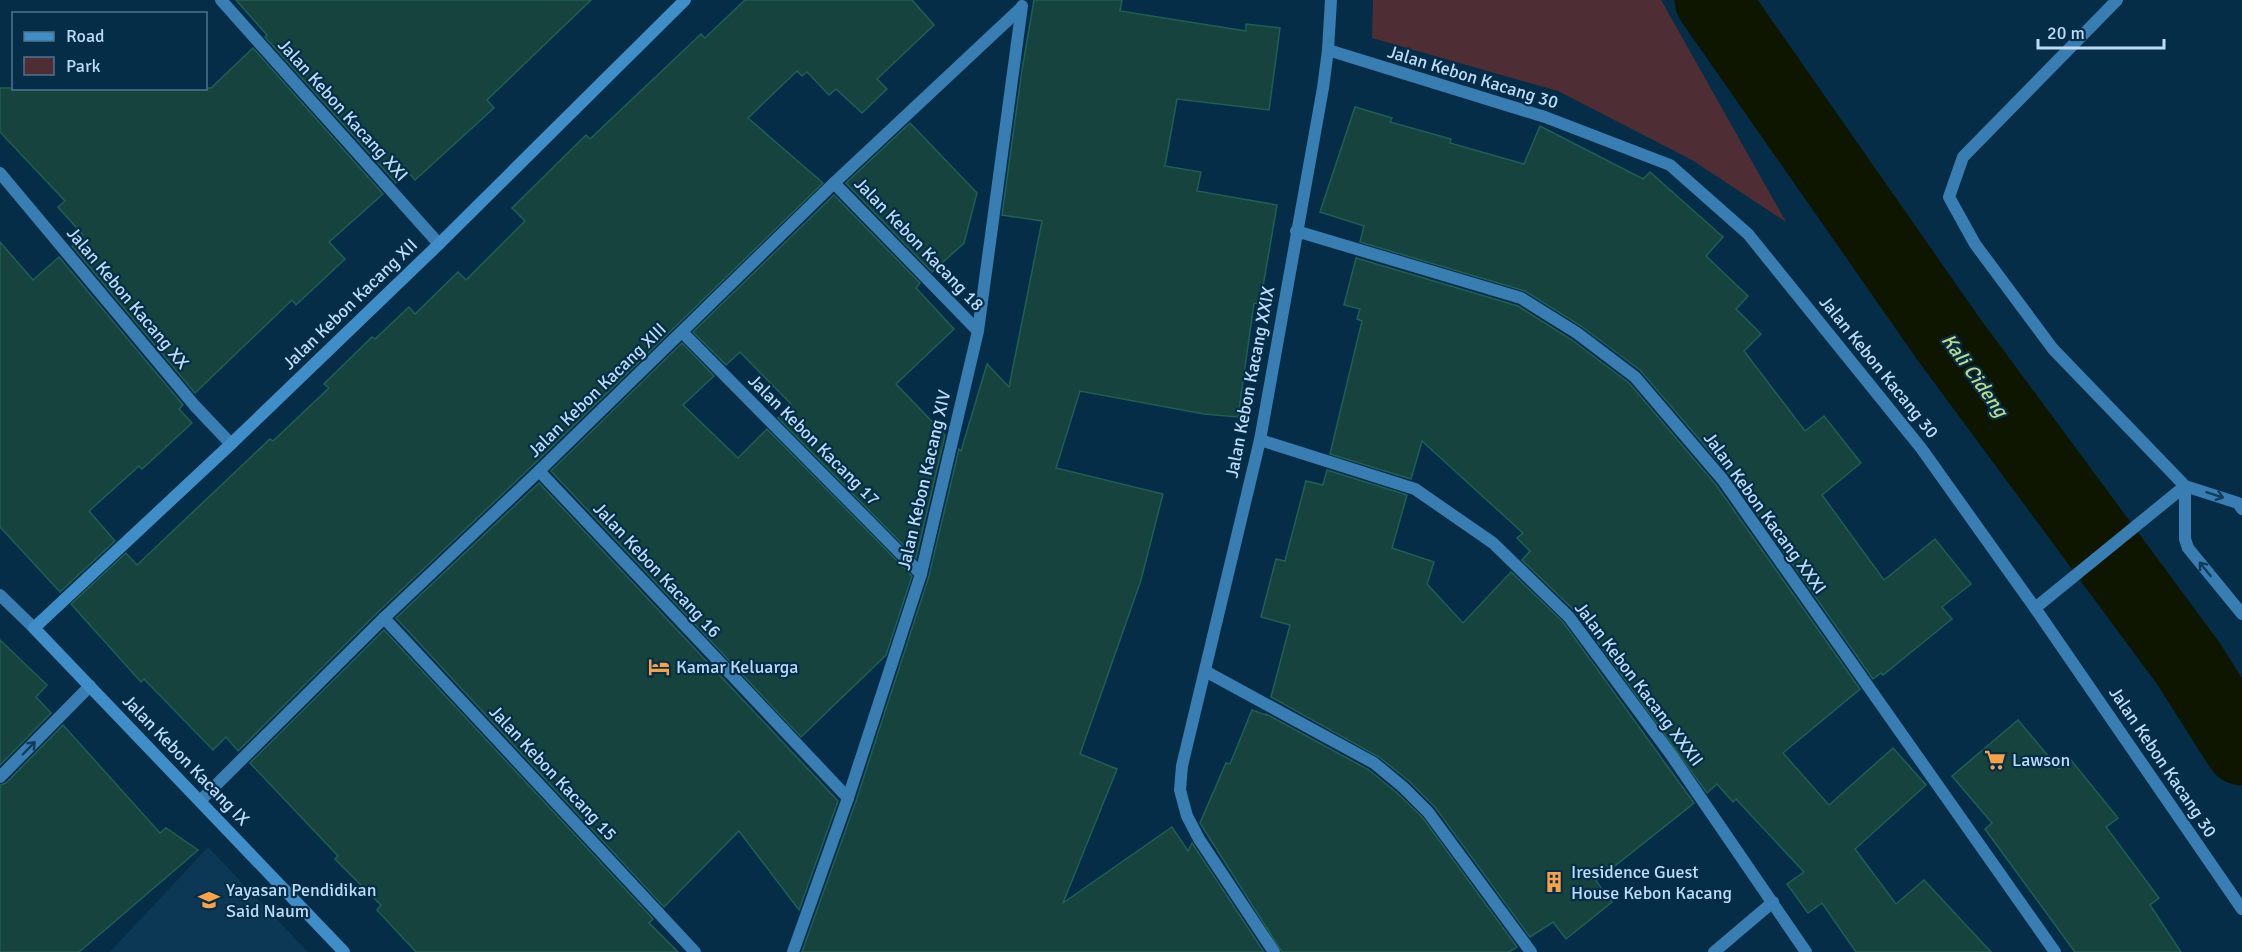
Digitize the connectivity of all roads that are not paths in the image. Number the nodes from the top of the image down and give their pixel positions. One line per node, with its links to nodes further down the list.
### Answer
1 (221, 0): 10 (street, Jalan Kebon Kacang XXI)
2 (685, 0): 10 (street, Jalan Kebon Kacang XII)
3 (1331, 0): 6 (street, Jalan Kebon Kacang XXIX)
4 (2117, 0): 16 (street)
5 (1022, 4): 8 (street, Jalan Kebon Kacang XIII); 11 (street, Jalan Kebon Kacang XIV)
6 (1328, 50): 9 (street, Jalan Kebon Kacang XXIX); 20 (street, Jalan Kebon Kacang 30)
7 (0, 173): 14 (street, Jalan Kebon Kacang XX)
8 (834, 183): 11 (street, Jalan Kebon Kacang 18); 12 (street, Jalan Kebon Kacang XIII)
9 (1296, 231): 13 (street, Jalan Kebon Kacang XXIX); 38 (street, Jalan Kebon Kacang XXXI)
10 (439, 244): 14 (street, Jalan Kebon Kacang XII)
11 (978, 331): 18 (street, Jalan Kebon Kacang XIV)
12 (682, 332): 15 (street, Jalan Kebon Kacang XIII); 18 (street, Jalan Kebon Kacang 17)
13 (1260, 440): 24 (street, Jalan Kebon Kacang XXIX); 29 (street, Jalan Kebon Kacang XXXII)
14 (231, 444): 23 (street, Jalan Kebon Kacang XII)
15 (539, 471): 22 (street, Jalan Kebon Kacang XIII); 27 (street, Jalan Kebon Kacang 16)
16 (2185, 486): 17 (street, one-way to 17); 20 (street); 21 (street, one-way to 16)
17 (2242, 509)
18 (921, 574): 27 (street, Jalan Kebon Kacang XIV)
19 (0, 595): 23 (street, Jalan Kebon Kacang IX)
20 (2036, 608): 30 (street, Jalan Kebon Kacang 30)
21 (2242, 614)
22 (384, 618): 28 (street, Jalan Kebon Kacang XIII); 32 (street, Jalan Kebon Kacang 15)
23 (34, 628): 25 (street, Jalan Kebon Kacang IX)
24 (1205, 671): 34 (street, Jalan Kebon Kacang XXIX); 35 (street)
25 (90, 686): 26 (street, one-way to 25); 28 (street, Jalan Kebon Kacang IX)
26 (0, 777)
27 (848, 798): 33 (street, Jalan Kebon Kacang XIV)
28 (200, 801): 31 (street, Jalan Kebon Kacang IX)
29 (1773, 902): 36 (street); 37 (street, Jalan Kebon Kacang XXXII)
30 (2242, 909)
31 (344, 952)
32 (695, 952)
33 (793, 952)
34 (1274, 952)
35 (1531, 952)
36 (1714, 952)
37 (1806, 952)
38 (2055, 952)

